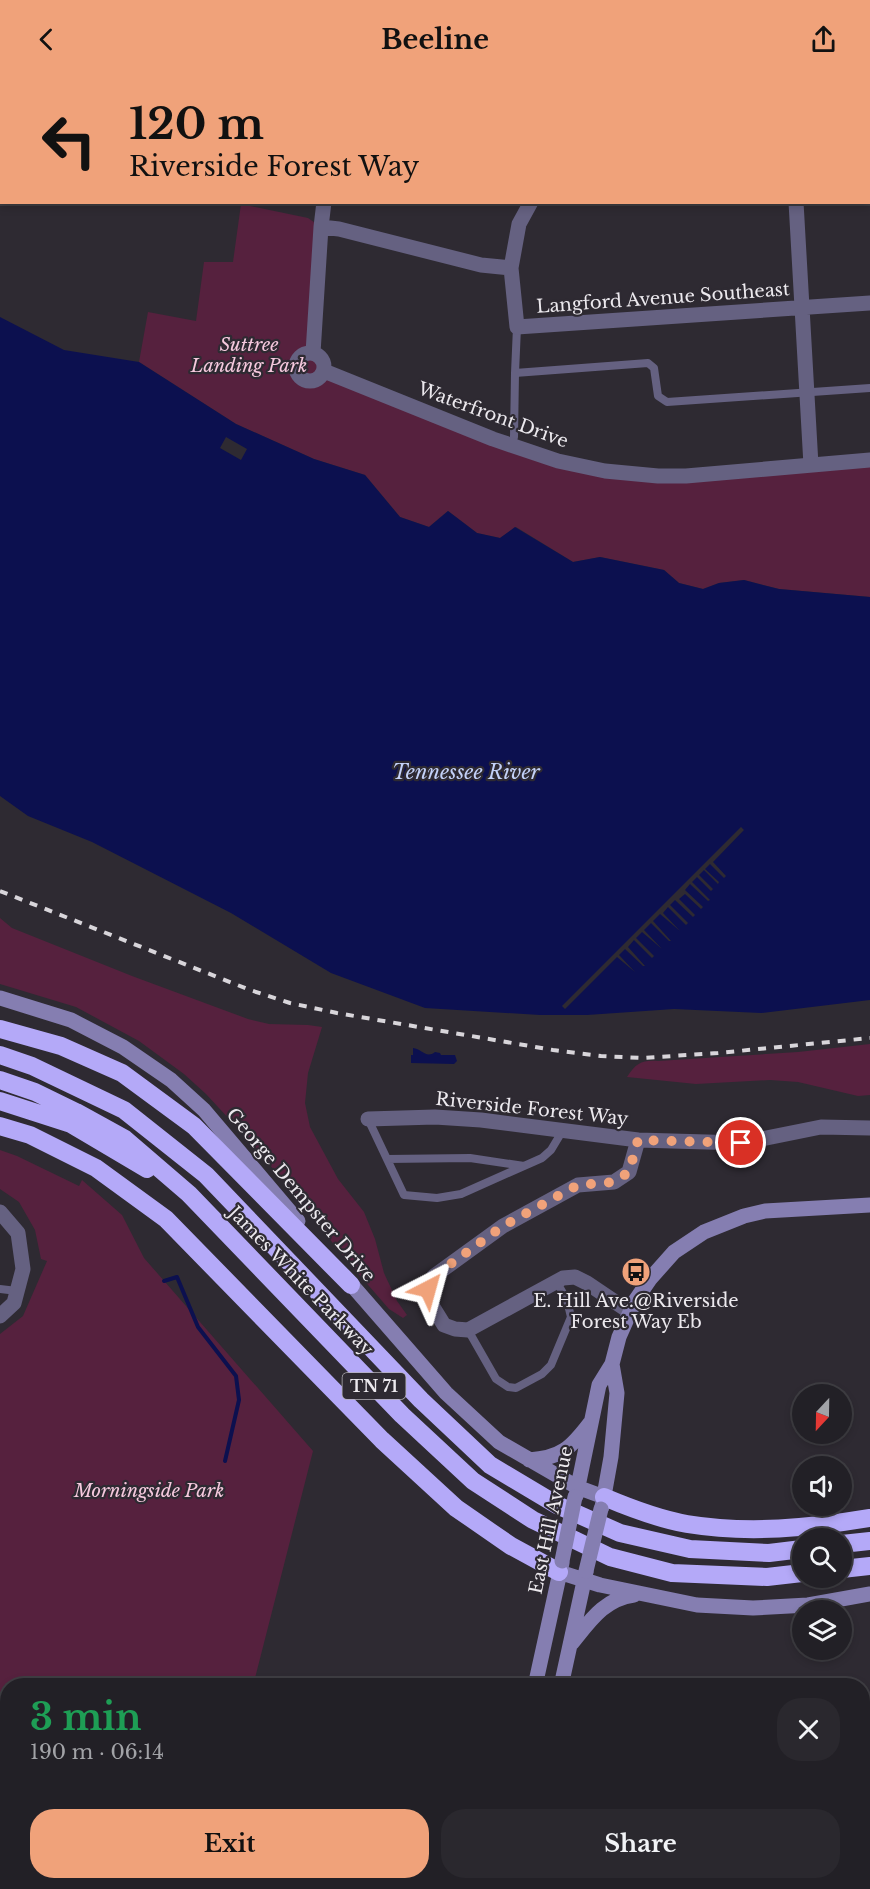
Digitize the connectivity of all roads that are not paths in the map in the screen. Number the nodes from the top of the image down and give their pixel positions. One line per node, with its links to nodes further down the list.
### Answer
1 (324, 204): 4 (street)
2 (530, 204): 5 (street, Langford Avenue Southeast)
3 (796, 204): 7 (street)
4 (321, 227): 5 (street); 9 (street)
5 (511, 268): 8 (street, Langford Avenue Southeast)
6 (870, 303): 7 (street, Langford Avenue Southeast)
7 (803, 308): 8 (street, Langford Avenue Southeast); 13 (street)
8 (517, 327): 11 (lane)
9 (313, 352): 10 (street); 10 (street)
10 (324, 371): 14 (street, Waterfront Drive)
11 (515, 373): 13 (lane); 14 (lane)
12 (870, 388): 13 (lane)
13 (807, 392): 16 (street)
14 (511, 446): 16 (street, Waterfront Drive)
15 (870, 460): 16 (street, Waterfront Drive)
16 (811, 465)
17 (0, 998): 33 (main road, George Dempster Drive)
18 (0, 1029): 33 (highway)
19 (0, 1055): 47 (highway, James White Parkway / TN 71)
20 (0, 1080): 29 (highway, James White Parkway / TN 71)
21 (0, 1101): 29 (highway)
22 (368, 1119): 25 (street, Riverside Forest Way); 27 (lane)
23 (0, 1126): 49 (highway)
24 (870, 1128): 26 (street)
25 (563, 1130): 26 (street, Riverside Forest Way); 28 (lane)
26 (638, 1140): 38 (street, Riverside Forest Way)
27 (387, 1159): 28 (lane); 28 (lane)
28 (524, 1166)
29 (189, 1194): 51 (highway, James White Parkway / TN 71)
30 (870, 1205): 36 (main road, East Hill Avenue)
31 (0, 1212): 35 (street)
32 (556, 1281): 36 (street); 38 (street); 38 (lane)
33 (351, 1285): 41 (main road, George Dempster Drive)
34 (0, 1289): 35 (lane)
35 (17, 1291): 37 (street)
36 (630, 1312): 39 (main road, East Hill Avenue)
37 (0, 1316)
38 (468, 1330)
39 (612, 1364): 40 (main road, East Hill Avenue); 43 (main road, East Hill Avenue)
40 (592, 1420): 41 (main road); 42 (main road, East Hill Avenue)
41 (528, 1460): 42 (main road, George Dempster Drive)
42 (576, 1492): 43 (main road, George Dempster Drive); 49 (main road, East Hill Avenue, bridge)
43 (602, 1503): 44 (highway); 52 (main road, East Hill Avenue, bridge)
44 (870, 1518)
45 (870, 1541): 46 (highway)
46 (852, 1543)
47 (792, 1550)
48 (870, 1566): 50 (highway)
49 (561, 1567): 52 (main road); 56 (main road, East Hill Avenue)
50 (852, 1568)
51 (792, 1574)
52 (585, 1576): 53 (main road); 55 (main road, East Hill Avenue)
53 (640, 1594): 54 (main road); 55 (main road)
54 (870, 1594)
55 (571, 1644): 57 (main road, East Hill Avenue)
56 (537, 1678)
57 (563, 1678)

